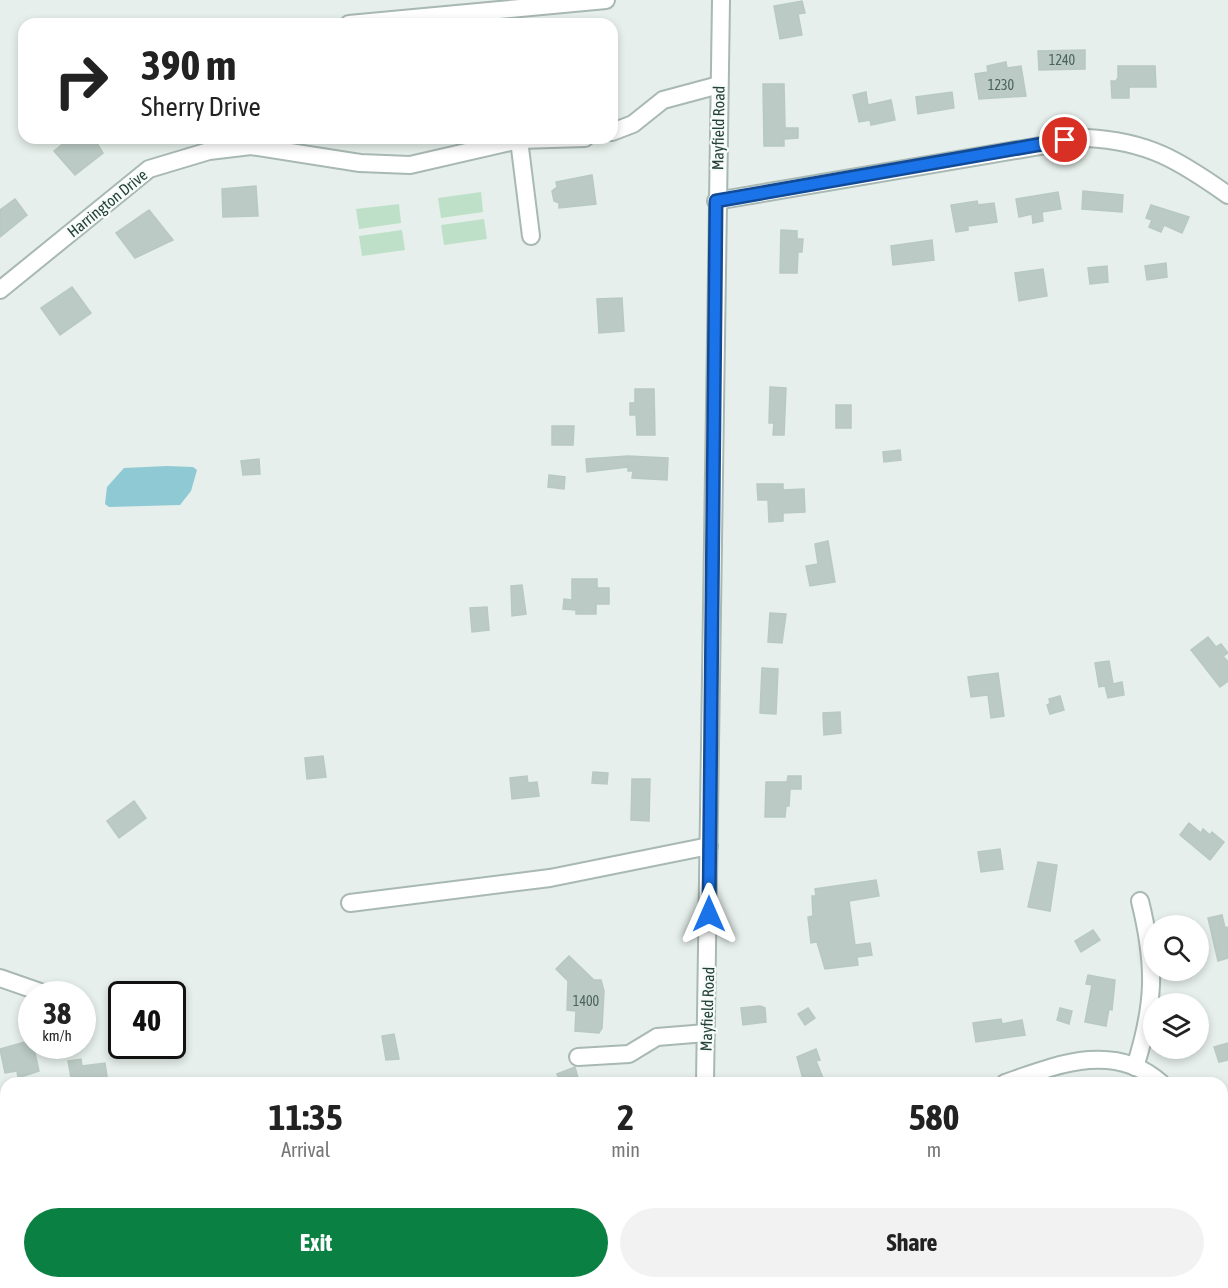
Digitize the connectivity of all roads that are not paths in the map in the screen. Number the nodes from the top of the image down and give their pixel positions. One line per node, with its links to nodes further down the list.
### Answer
1 (606, 0): 3 (street)
2 (721, 0): 4 (street, Mayfield Road)
3 (413, 18)
4 (719, 86): 5 (street); 9 (street, Mayfield Road)
5 (618, 130)
6 (502, 144): 11 (street, Harrington Drive)
7 (520, 144): 10 (street)
8 (1228, 195): 9 (street)
9 (716, 201): 12 (street, Mayfield Road)
10 (531, 236)
11 (0, 290)
12 (709, 846): 14 (street); 17 (street, Mayfield Road)
13 (1140, 901): 19 (street)
14 (350, 903)
15 (0, 978): 16 (street)
16 (18, 984)
17 (706, 1033): 18 (street); 20 (street, Mayfield Road)
18 (578, 1057)
19 (1135, 1067): 21 (street); 22 (street)
20 (705, 1077)
21 (1024, 1077)
22 (1151, 1077)

